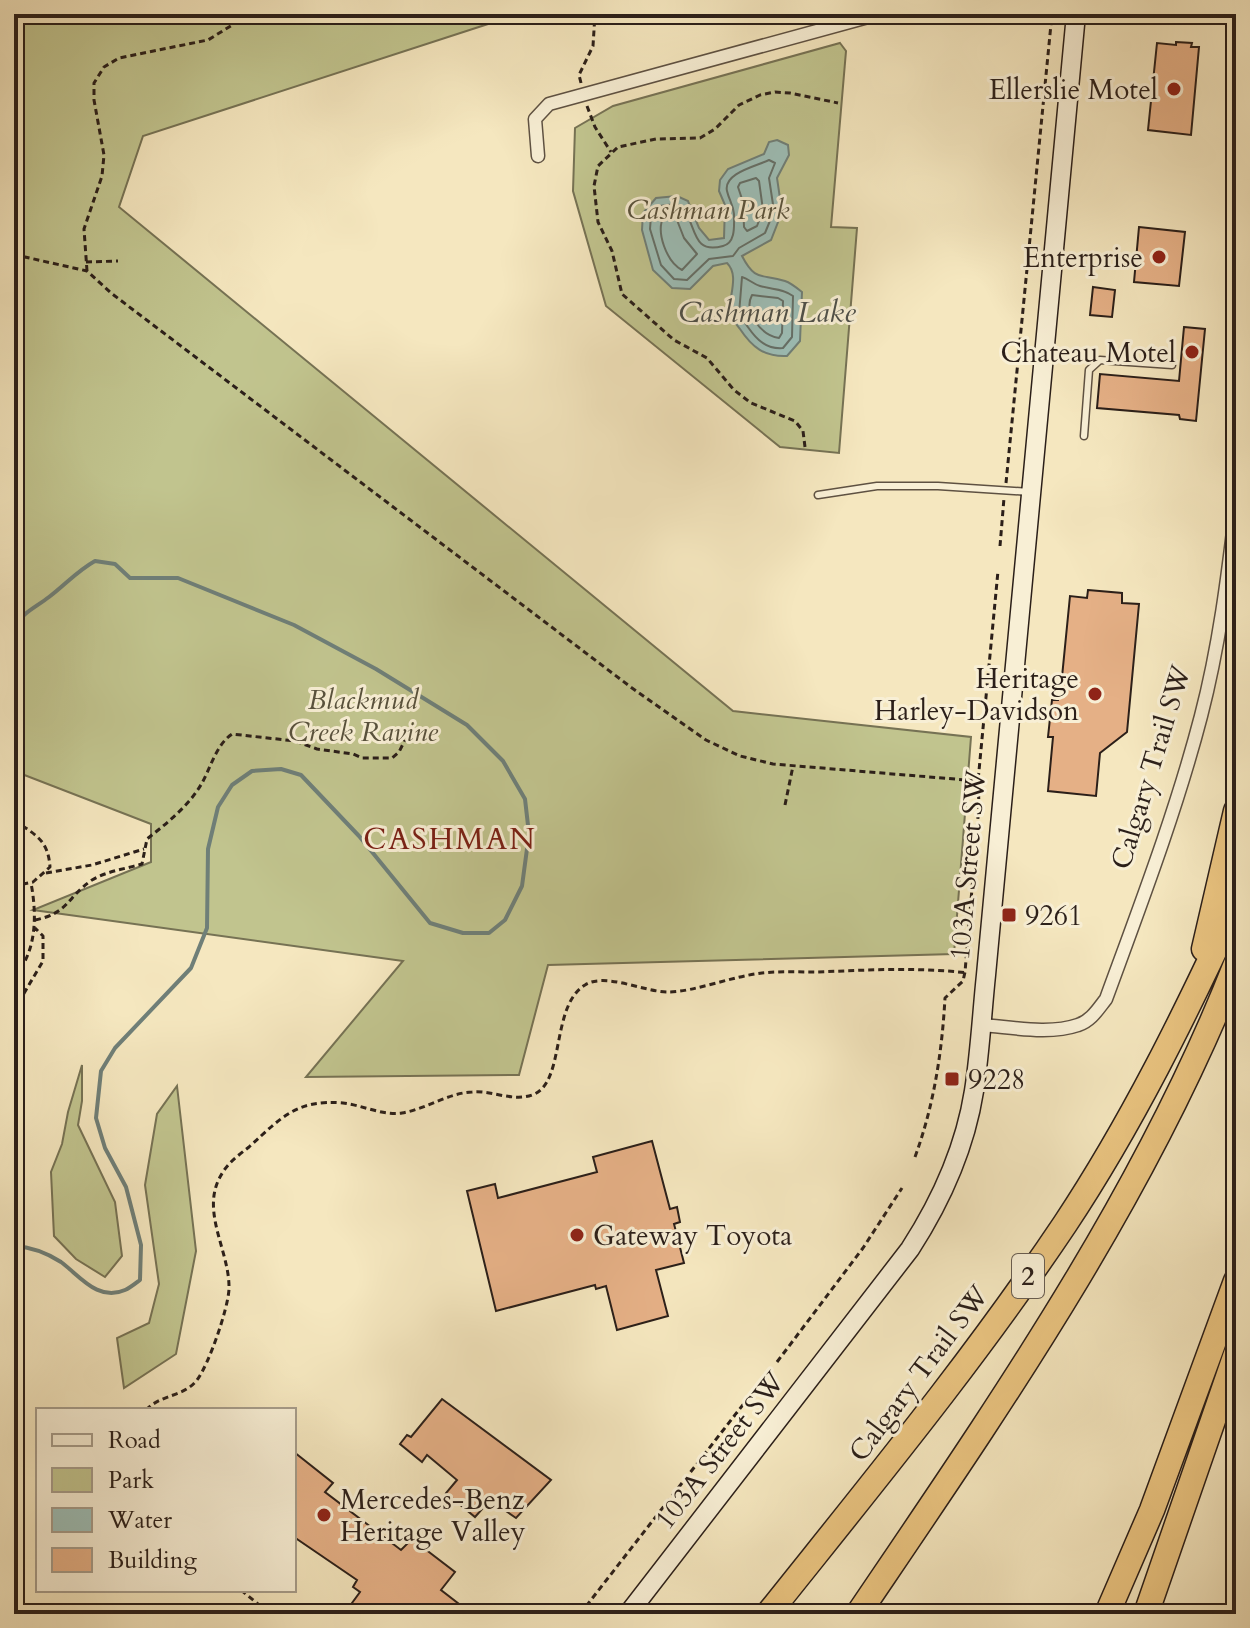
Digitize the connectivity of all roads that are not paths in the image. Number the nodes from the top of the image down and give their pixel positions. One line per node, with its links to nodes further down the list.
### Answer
1 (879, 14): 3 (street)
2 (1076, 14): 7 (street, 103A Street SW)
3 (840, 19): 4 (street)
4 (538, 156)
5 (1172, 365): 6 (lane)
6 (1084, 436)
7 (1030, 492): 8 (lane); 14 (street, 103A Street SW)
8 (818, 495)
9 (1236, 506): 14 (street, Calgary Trail SW)
10 (1236, 811): 13 (highway)
11 (1236, 905): 13 (highway, Calgary Trail SW / 2)
12 (1236, 964): 19 (highway)
13 (1192, 1000): 18 (highway, Calgary Trail SW / 2)
14 (981, 1025): 17 (street, 103A Street SW)
15 (1236, 1281): 20 (highway)
16 (1234, 1366): 21 (highway)
17 (628, 1614)
18 (768, 1614)
19 (858, 1614)
20 (1107, 1614)
21 (1146, 1614)

